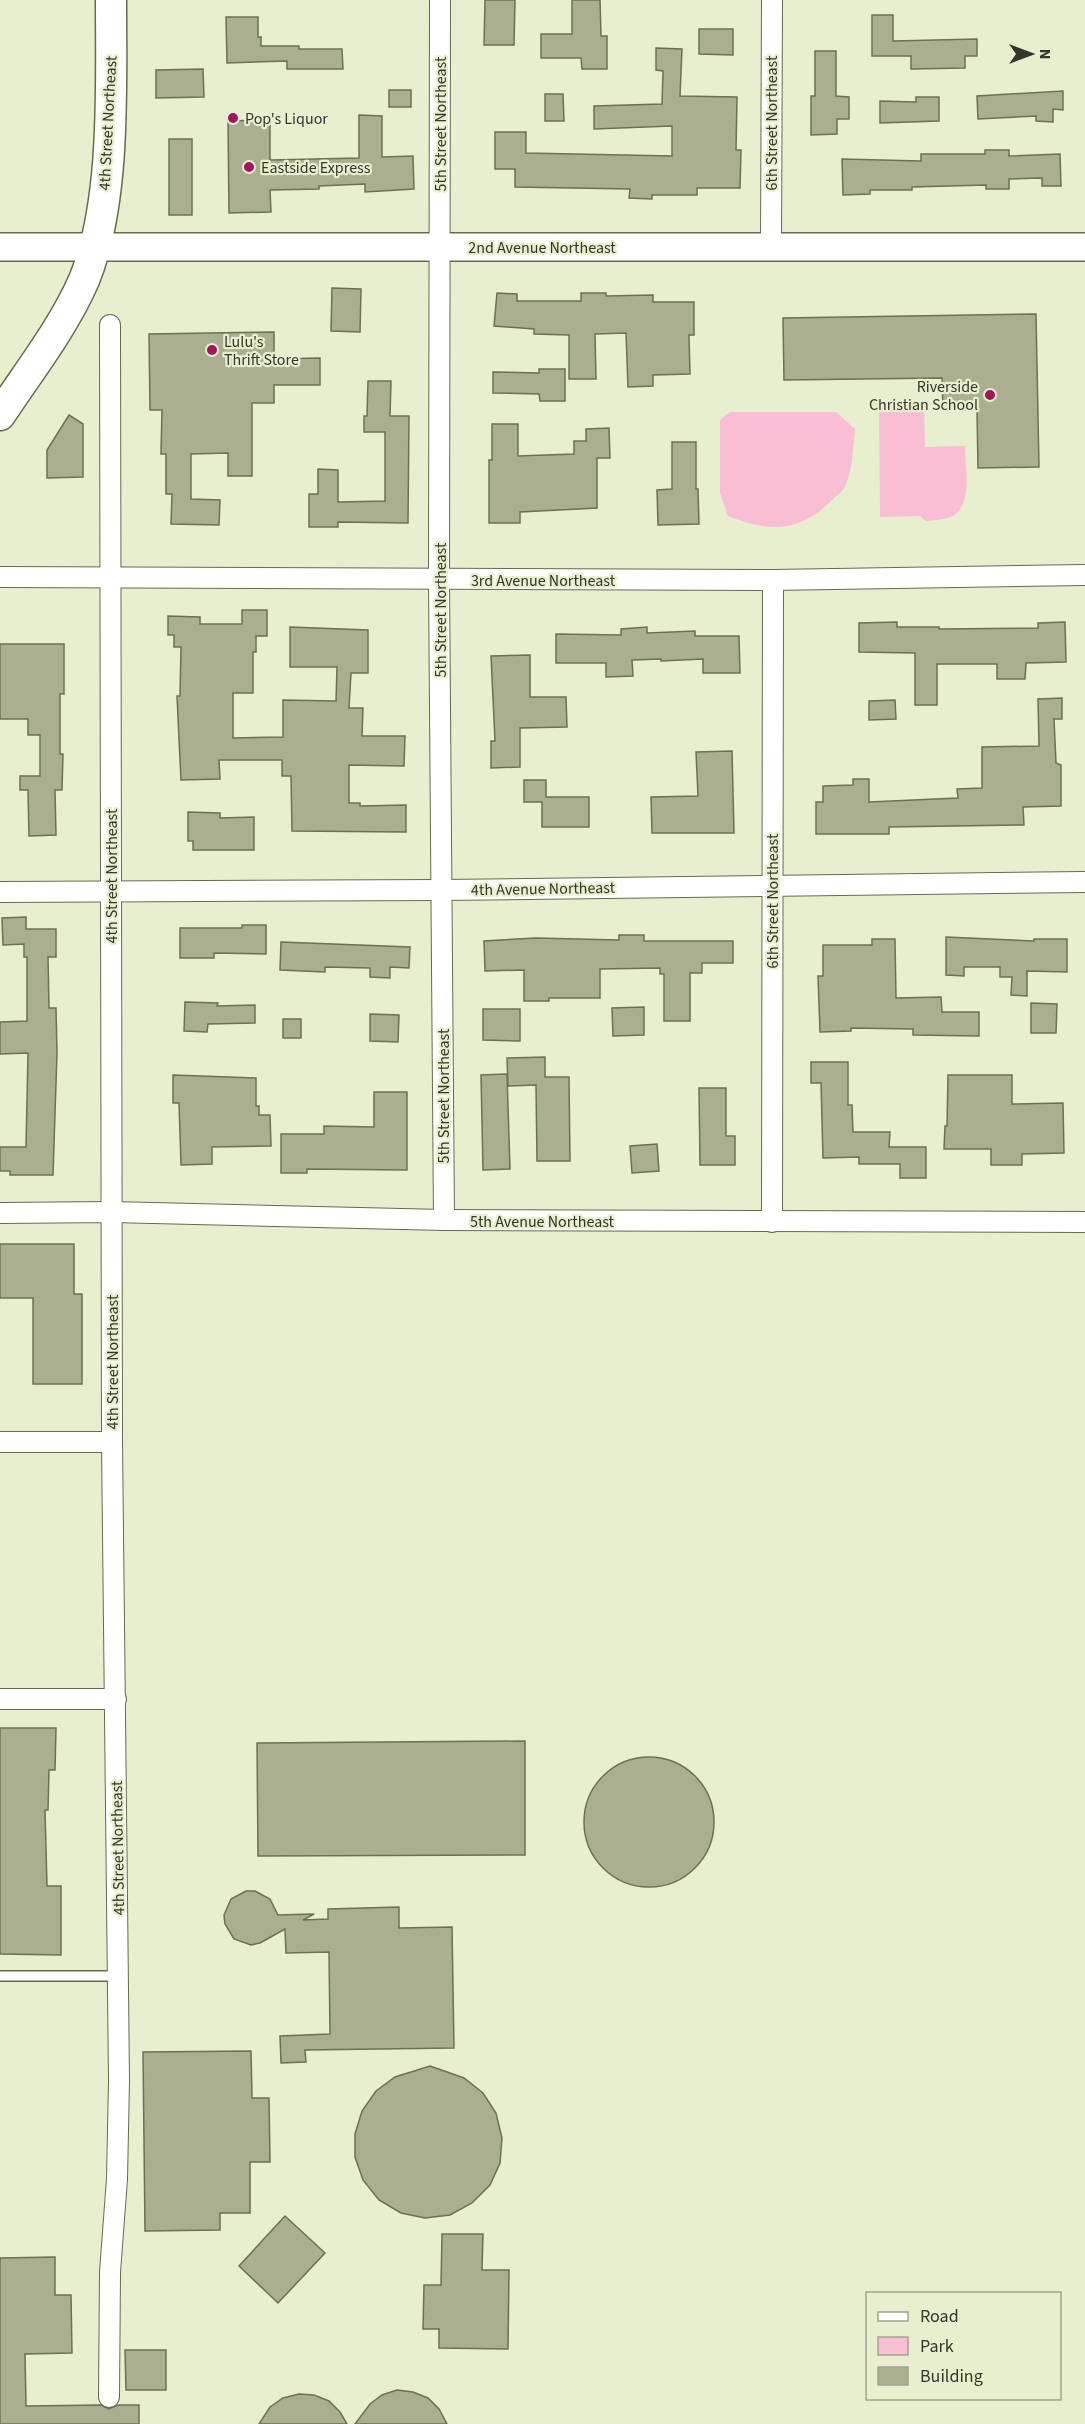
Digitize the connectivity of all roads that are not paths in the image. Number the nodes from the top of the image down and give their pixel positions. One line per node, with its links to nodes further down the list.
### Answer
1 (111, 0): 5 (main road, 4th Street Northeast)
2 (440, 0): 8 (street, 5th Street Northeast)
3 (772, 0): 4 (street, 6th Street Northeast)
4 (771, 245): 7 (street, 2nd Avenue Northeast); 8 (street, 2nd Avenue Northeast)
5 (95, 246): 6 (street, 2nd Avenue Northeast); 8 (street, 2nd Avenue Northeast); 10 (main road, 4th Street Northeast)
6 (0, 247)
7 (1085, 247)
8 (440, 248): 14 (street, 5th Street Northeast)
9 (110, 325): 13 (street, 4th Street Northeast)
10 (0, 415)
11 (1085, 575): 15 (street, 3rd Avenue Northeast)
12 (0, 577): 13 (street, 3rd Avenue Northeast)
13 (111, 577): 14 (street, 3rd Avenue Northeast); 20 (street, 4th Street Northeast)
14 (440, 580): 15 (street, 3rd Avenue Northeast); 18 (street, 5th Street Northeast)
15 (773, 580): 17 (street, 6th Street Northeast)
16 (1085, 882): 17 (street, 4th Avenue Northeast)
17 (772, 885): 18 (street, 4th Avenue Northeast); 24 (street, 6th Street Northeast)
18 (442, 890): 20 (street, 4th Avenue Northeast); 23 (street, 5th Street Northeast)
19 (0, 892): 20 (street, 4th Avenue Northeast)
20 (111, 892): 22 (street, 4th Street Northeast)
21 (0, 1212): 22 (street, 5th Avenue Northeast)
22 (112, 1212): 23 (street, 5th Avenue Northeast); 27 (street, 4th Street Northeast)
23 (444, 1220): 24 (street, 5th Avenue Northeast)
24 (772, 1222): 25 (street, 5th Avenue Northeast)
25 (1085, 1222)
26 (0, 1442): 27 (street)
27 (112, 1442): 29 (street, 4th Street Northeast)
28 (0, 1699): 29 (street)
29 (116, 1699): 31 (street, 4th Street Northeast)
30 (0, 1976): 31 (lane)
31 (118, 1976): 32 (street, 4th Street Northeast)
32 (109, 2397)

